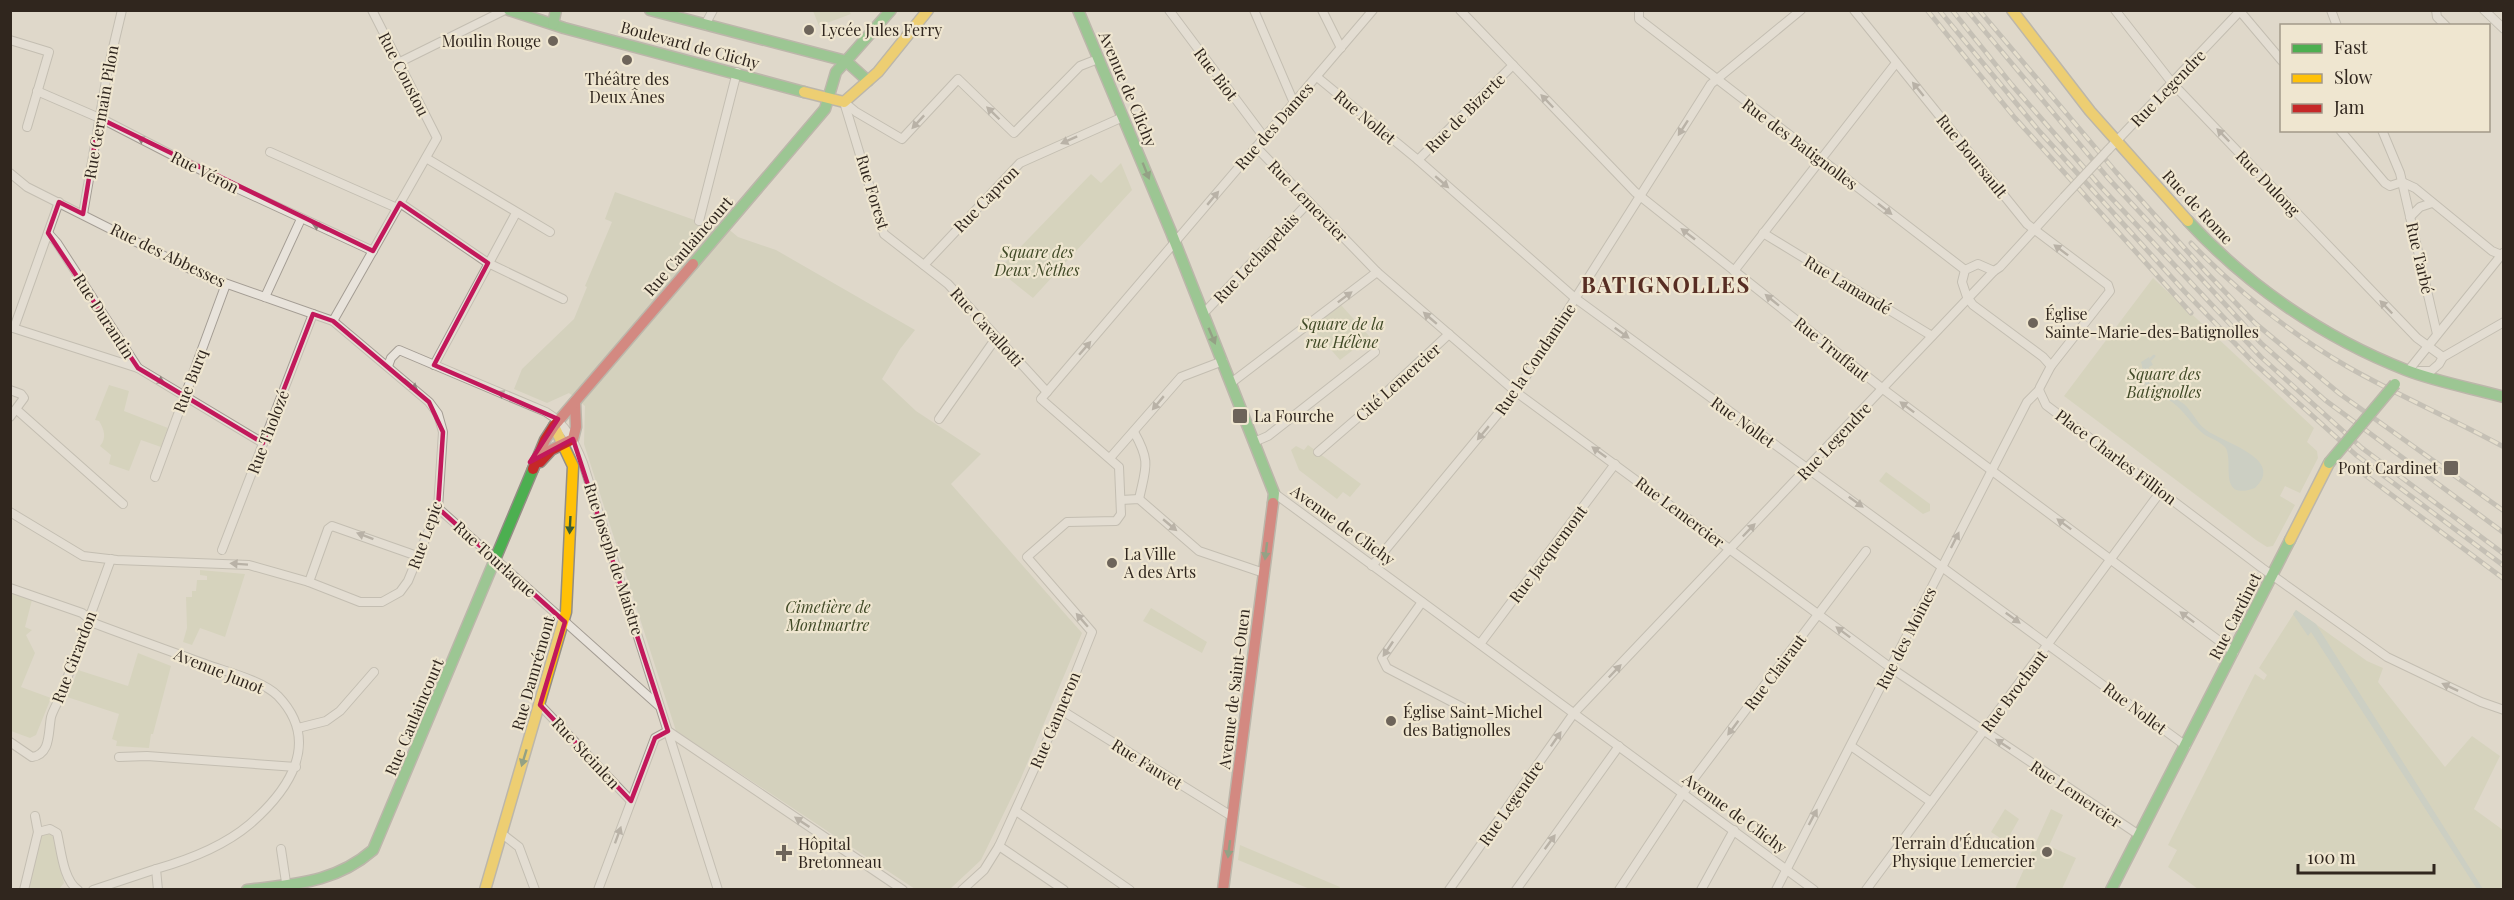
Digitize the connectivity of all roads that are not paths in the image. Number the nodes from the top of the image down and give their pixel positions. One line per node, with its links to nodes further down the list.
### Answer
1 (122, 10): 46 (street, Rue Germain Pilon)
2 (372, 10): 32 (street, Rue Coustou)
3 (507, 10): 23 (main road, Boulevard de Clichy); 32 (street)
4 (556, 10): 23 (main road)
5 (650, 10): 25 (main road, Boulevard de Clichy)
6 (713, 10): 25 (street)
7 (891, 10): 31 (main road)
8 (928, 10): 38 (main road)
9 (1078, 10): 29 (main road, Avenue de Clichy)
10 (1169, 10): 50 (street, Rue Biot)
11 (1254, 10): 43 (street)
12 (1322, 10): 28 (street)
13 (1374, 10): 28 (street, Rue des Dames)
14 (1460, 10): 34 (street, Rue Truffaut)
15 (1801, 10): 37 (street, Rue la Condamine)
16 (1854, 10): 33 (street, Rue Boursault)
17 (2012, 10): 51 (main road, Rue de Rome)
18 (2115, 10): 39 (street, Rue Dulong)
19 (2436, 10): 24 (street)
20 (2484, 10): 26 (street)
21 (2240, 11): 30 (street); 39 (street, Rue Legendre)
22 (1638, 13): 37 (street, Rue des Batignolles)
23 (553, 24): 35 (main road, Boulevard de Clichy)
24 (2444, 24)
25 (705, 25): 31 (main road, Boulevard de Clichy)
26 (2504, 29)
27 (10, 40): 40 (street)
28 (1341, 48): 36 (street, Rue des Dames)
29 (1098, 59): 42 (street, one-way to 42); 45 (main road, Avenue de Clichy)
30 (2280, 59)
31 (846, 61): 38 (main road, Boulevard de Clichy); 41 (main road)
32 (398, 63): 54 (street, Rue Coustou)
33 (1896, 63): 56 (street); 69 (street, Rue Boursault, one-way to 33)
34 (1513, 65): 55 (street, Rue de Bizerte); 59 (street, Rue Truffaut, one-way to 34)
35 (737, 72): 41 (main road, Boulevard de Clichy); 68 (street)
36 (1317, 76): 43 (street, Rue des Dames); 55 (street, Rue Nollet)
37 (1716, 79): 56 (street, Rue des Batignolles); 59 (street, Rue la Condamine, one-way to 59)
38 (868, 81): 42 (main road)
39 (2173, 84): 51 (street, Rue Legendre); 96 (street, Rue Dulong, one-way to 39)
40 (37, 91): 46 (street, Rue Véron); 47 (street)
41 (829, 98): 42 (main road, Boulevard de Clichy); 44 (main road)
42 (844, 102): 44 (main road); 77 (street, Rue Forest)
43 (1294, 104): 50 (street, Rue des Dames)
44 (825, 109): 113 (main road, Rue Caulaincourt)
45 (1123, 117): 73 (main road, Avenue de Clichy, one-way to 73); 77 (street, Rue Capron, one-way to 77)
46 (99, 118): 65 (street, Rue Germain Pilon); 67 (street, Rue Véron, one-way to 46)
47 (27, 127)
48 (2342, 132): 58 (street)
49 (2383, 132): 58 (street, Rue Tarbé)
50 (1264, 137): 52 (street, Rue des Dames)
51 (2117, 141): 69 (street, Rue Legendre, bridge); 104 (main road, Rue de Rome)
52 (1257, 147): 61 (street, Rue Lemercier); 73 (street, Rue des Dames, one-way to 52)
53 (270, 152): 63 (street)
54 (426, 158): 63 (street); 64 (street)
55 (1418, 160): 84 (street, Rue Nollet, one-way to 84)
56 (1822, 160): 72 (street); 78 (street, Rue des Batignolles, one-way to 78)
57 (10, 173): 60 (street, Rue des Abbesses)
58 (2402, 182): 62 (street); 66 (street, Rue Tarbé)
59 (1640, 195): 79 (street, Rue Truffaut, one-way to 59); 84 (street, Rue la Condamine)
60 (59, 202): 65 (street, Rue des Abbesses); 71 (street)
61 (1309, 202): 81 (street, Rue Lemercier); 88 (street, Rue Lechapelais)
62 (2432, 203): 66 (street); 75 (street)
63 (399, 206): 74 (street); 76 (street)
64 (516, 213): 70 (street); 76 (street)
65 (83, 214): 82 (street, Rue des Abbesses)
66 (2410, 217): 93 (street, Rue Tarbé)
67 (301, 219): 74 (street, Rue Véron, one-way to 67); 83 (street)
68 (699, 221)
69 (2034, 230): 80 (street, Rue Legendre); 102 (street, Rue Boursault, one-way to 69)
70 (550, 232)
71 (48, 233): 91 (street); 103 (street, Rue Durantin)
72 (1763, 233): 79 (street); 94 (street, Rue Lamandé)
73 (1175, 242): 88 (main road, Avenue de Clichy); 111 (street, one-way to 73)
74 (373, 251): 89 (street)
75 (2503, 254): 93 (street)
76 (488, 263): 85 (street); 100 (street)
77 (924, 265): 95 (street, Rue Cavallotti)
78 (1965, 270): 80 (street); 86 (street)
79 (1734, 271): 106 (street, Rue Truffaut, one-way to 79)
80 (1994, 271): 86 (street, Rue Legendre)
81 (1377, 273): 92 (street, Rue Lemercier, one-way to 81); 105 (street, one-way to 81)
82 (225, 284): 83 (street, Rue des Abbesses); 110 (street, Rue Burq)
83 (265, 297): 87 (street, Rue des Abbesses)
84 (1575, 298): 109 (street, Rue la Condamine); 125 (street, Rue Nollet, one-way to 125)
85 (563, 299)
86 (1968, 299): 94 (street, Rue Legendre); 102 (street)
87 (313, 314): 89 (street, Rue des Abbesses); 121 (street, Rue Tholozé)
88 (1203, 314): 99 (main road, Avenue de Clichy, one-way to 99)
89 (333, 321): 101 (street, Rue Lepic)
90 (2504, 322): 98 (street)
91 (12, 327): 103 (street)
92 (1449, 334): 109 (street, Rue Lemercier); 122 (street, Cité Lemercier)
93 (2438, 334): 96 (street)
94 (1932, 336): 106 (street, Rue Legendre)
95 (996, 338): 111 (street, Rue Cavallotti); 116 (street)
96 (2429, 346): 98 (street, Rue Dulong); 104 (street)
97 (1375, 352): 120 (street)
98 (2443, 357): 104 (street)
99 (1222, 361): 105 (main road, Avenue de Clichy); 118 (street, one-way to 118)
100 (434, 365): 101 (street); 117 (street, one-way to 100)
101 (388, 366): 134 (street, Rue Lepic, one-way to 134)
102 (2051, 366): 108 (street)
103 (138, 368): 110 (street, Rue Durantin, one-way to 110)
104 (2408, 371): 112 (main road, Rue de Rome); 146 (main road, Rue Cardinet, bridge)
105 (1231, 382): 120 (main road, Avenue de Clichy)
106 (1883, 389): 125 (street, Rue Legendre); 127 (street, Rue Truffaut, one-way to 106)
107 (10, 390): 114 (street)
108 (2039, 390): 127 (street, Rue des Moines); 129 (street, Place Charles Fillion)
109 (1516, 392): 124 (street, Rue Lemercier, one-way to 109); 144 (street, Rue la Condamine, one-way to 144)
110 (185, 395): 121 (street, Rue Durantin); 128 (street, Rue Burq)
111 (1044, 396): 123 (street, Rue Cavallotti)
112 (2504, 397)
113 (574, 402): 117 (main road, Rue Caulaincourt); 119 (main road)
114 (17, 410): 115 (street); 133 (street)
115 (10, 417)
116 (939, 419)
117 (556, 422): 119 (main road, Rue Damrémont); 126 (main road, Rue Caulaincourt)
118 (1134, 432): 123 (street); 131 (street)
119 (568, 442): 126 (main road, Rue Caulaincourt); 152 (main road, Rue Damrémont, one-way to 152); 159 (street, Rue Joseph de Maistre)
120 (1254, 442): 130 (main road, Avenue de Clichy)
121 (263, 443): 137 (street, Rue Tholozé)
122 (1318, 452)
123 (1110, 458): 132 (street)
124 (1615, 464): 136 (street, Rue Lemercier); 153 (street, Rue Jacquemont)
125 (1808, 469): 136 (street, Rue Legendre, one-way to 125); 143 (street, Rue Nollet, one-way to 143)
126 (534, 470): 142 (main road, Rue Caulaincourt)
127 (1992, 471): 141 (street, Rue Truffaut, one-way to 127); 143 (street, Rue des Moines, one-way to 127)
128 (155, 477)
129 (2161, 491): 141 (street, Rue Brochant); 146 (street, Place Charles Fillion)
130 (1274, 493): 144 (street, Avenue de Clichy); 145 (main road, Avenue de Saint-Ouen, one-way to 145)
131 (1139, 499): 132 (street); 145 (street, one-way to 145)
132 (1121, 500): 160 (street, Rue Ganneron, one-way to 132)
133 (123, 504)
134 (438, 508): 139 (street, Rue Lepic); 142 (street, Rue Tourlaque)
135 (10, 513): 140 (street, Rue Lepic)
136 (1731, 549): 150 (street, Rue Lemercier); 162 (street, Rue Legendre, one-way to 136)
137 (222, 550)
138 (1866, 551): 150 (street, Rue Clairaut)
139 (420, 557): 147 (street, Rue Lepic); 147 (street, one-way to 147)
140 (111, 559): 147 (street, Rue Lepic, one-way to 140); 151 (street, Rue Girardon)
141 (2111, 559): 154 (street, Rue Brochant); 155 (street, Rue Truffaut, one-way to 141)
142 (496, 560): 152 (street, Rue Tourlaque); 187 (main road, Rue Caulaincourt)
143 (1942, 565): 154 (street, Rue Nollet, one-way to 154); 156 (street, Rue des Moines)
144 (1372, 566): 149 (street, Avenue de Clichy)
145 (1264, 573): 178 (main road, Avenue de Saint-Ouen)
146 (2273, 575): 155 (main road, Rue Cardinet); 161 (street, Place Charles Fillion, one-way to 146)
147 (309, 582)
148 (10, 588): 151 (street, Avenue Junot)
149 (1422, 602): 153 (street, Avenue de Clichy); 163 (street, one-way to 163)
150 (1819, 614): 156 (street, Rue Lemercier, one-way to 150); 173 (street, Rue Clairaut, one-way to 173)
151 (89, 619): 164 (street, Avenue Junot); 167 (street, Rue Girardon)
152 (565, 622): 158 (main road, Rue Damrémont); 159 (street, Rue Tourlaque)
153 (1480, 644): 162 (street, Avenue de Clichy)
154 (2049, 644): 166 (street, Rue Brochant); 170 (street, Rue Nollet)
155 (2234, 651): 170 (main road, Rue Cardinet)
156 (1892, 668): 166 (street, Rue Lemercier); 169 (street, Rue des Moines)
157 (374, 672): 164 (street)
158 (540, 705): 174 (street, Rue Steinlen); 181 (main road, Rue Damrémont, one-way to 181)
159 (660, 707): 165 (street, Rue Joseph de Maistre)
160 (1061, 710): 176 (street, Rue Ganneron); 178 (street, Rue Fauvet)
161 (2504, 710)
162 (1574, 714): 168 (street, Avenue de Clichy); 202 (street, Rue Legendre, one-way to 162)
163 (1477, 715)
164 (298, 728): 172 (street)
165 (668, 731): 174 (street); 196 (street, Rue Joseph de Maistre); 197 (street, one-way to 165)
166 (1984, 731): 175 (street, Rue Brochant); 182 (street, Rue Lemercier, one-way to 166)
167 (10, 742)
168 (1619, 746): 173 (street, Avenue de Clichy); 203 (street, one-way to 168)
169 (1851, 746): 175 (street); 185 (street, Rue des Moines, one-way to 169)
170 (2186, 746): 182 (main road, Rue Cardinet)
171 (119, 757): 172 (street)
172 (296, 767): 186 (street)
173 (1683, 793): 179 (street, Avenue de Clichy); 204 (street, Rue Clairaut)
174 (631, 801): 195 (street, one-way to 174)
175 (1931, 802): 208 (street, Rue Brochant)
176 (1016, 811): 183 (street, Rue Ganneron); 200 (street)
177 (35, 816): 180 (street)
178 (1233, 817): 201 (main road, Avenue de Saint-Ouen, one-way to 201)
179 (1734, 830): 185 (street, Avenue de Clichy); 205 (street)
180 (38, 831): 188 (street); 189 (street)
181 (501, 833): 193 (main road, Rue Damrémont); 194 (street)
182 (2139, 836): 209 (main road, Rue Cardinet)
183 (999, 846): 198 (street, Rue Ganneron); 199 (street)
184 (281, 849): 187 (street)
185 (1786, 868): 206 (street, Rue des Moines); 207 (street, Avenue de Clichy)
186 (156, 869): 190 (street); 191 (street)
187 (287, 887): 192 (main road, Rue Caulaincourt)
188 (24, 890)
189 (78, 890)
190 (93, 890)
191 (158, 890)
192 (246, 890)
193 (485, 890)
194 (535, 890)
195 (598, 890)
196 (718, 890)
197 (903, 890)
198 (962, 890)
199 (1064, 890)
200 (1130, 890)
201 (1223, 890)
202 (1449, 890)
203 (1516, 890)
204 (1619, 890)
205 (1701, 890)
206 (1776, 890)
207 (1814, 890)
208 (1866, 890)
209 (2111, 890)

